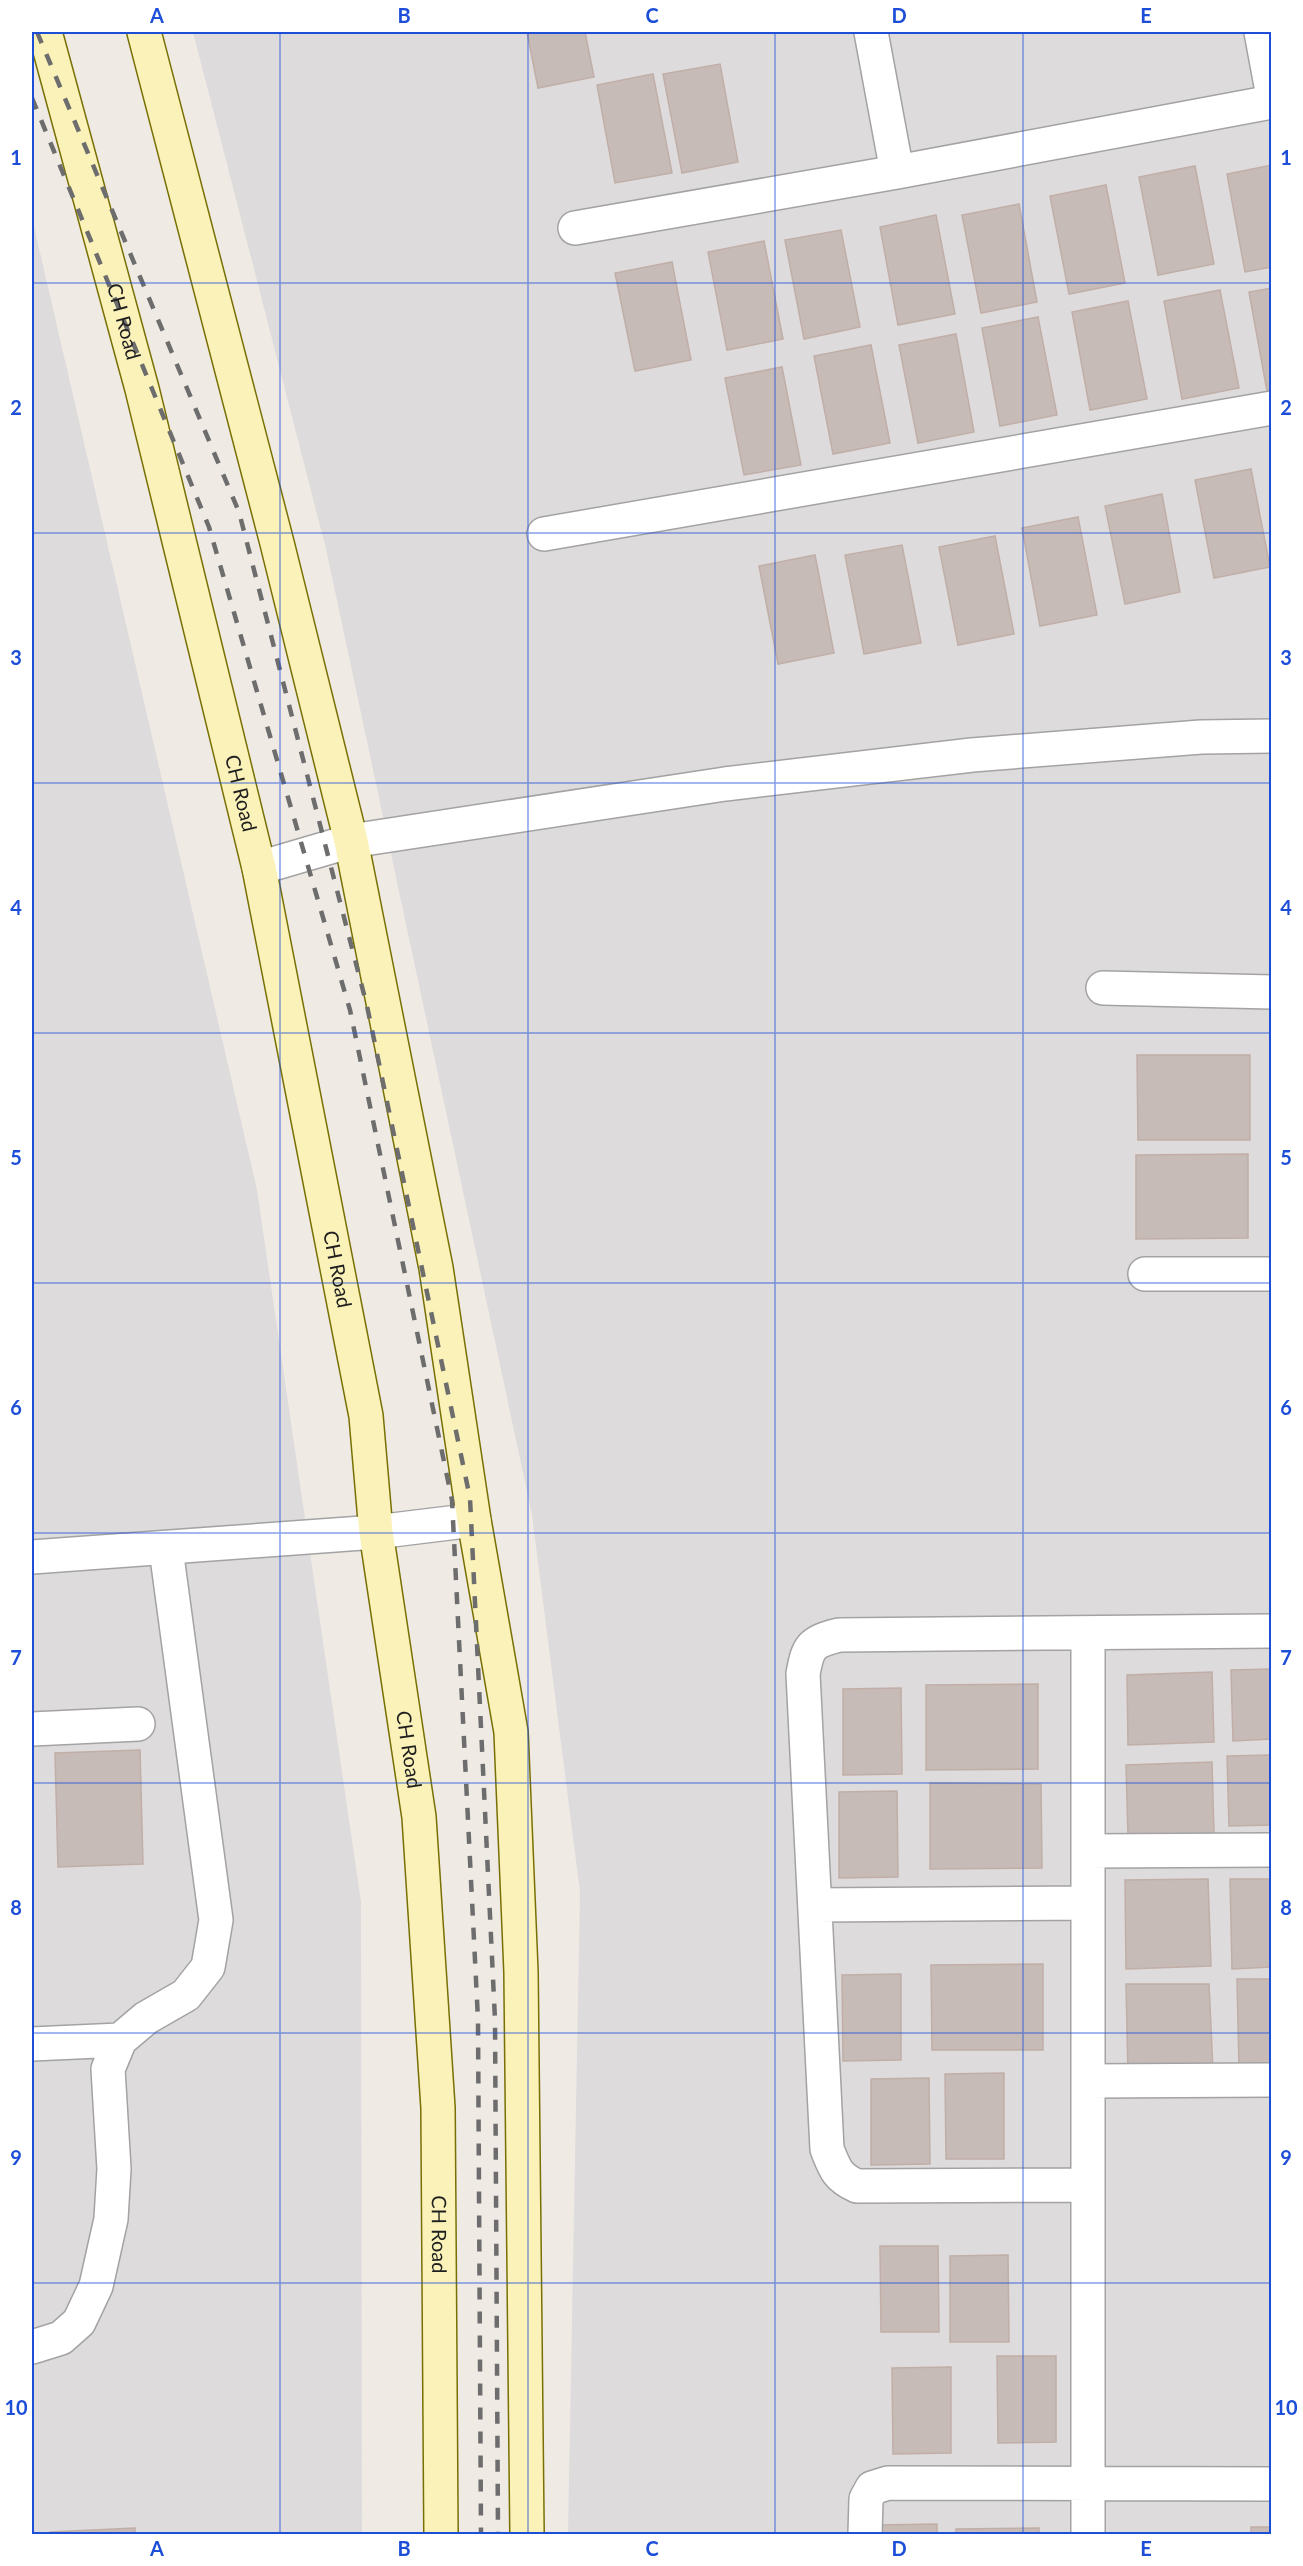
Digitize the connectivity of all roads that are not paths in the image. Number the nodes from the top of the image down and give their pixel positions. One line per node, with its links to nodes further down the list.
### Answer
1 (45, 32): 13 (street, CH Road)
2 (144, 32): 12 (street)
3 (871, 32): 7 (street)
4 (1261, 32): 5 (street)
5 (1272, 91)
6 (1272, 102): 7 (street)
7 (897, 172): 8 (street)
8 (575, 228)
9 (1272, 408): 10 (street)
10 (544, 534)
11 (1272, 736): 12 (street)
12 (351, 842): 13 (street); 18 (street)
13 (259, 868): 19 (street, CH Road)
14 (1103, 988): 15 (street)
15 (1272, 992)
16 (1145, 1274): 17 (street)
17 (1272, 1274)
18 (474, 1520): 19 (street); 39 (street)
19 (376, 1532): 20 (street); 38 (street, CH Road)
20 (166, 1549): 21 (street); 30 (street)
21 (32, 1557)
22 (1272, 1631): 23 (street)
23 (1088, 1633): 27 (street); 29 (street)
24 (138, 1724): 25 (street)
25 (32, 1729)
26 (1272, 1850): 27 (street)
27 (1088, 1851): 28 (street)
28 (1088, 1903): 29 (street); 33 (street)
29 (815, 1905): 34 (street)
30 (120, 2040): 31 (street); 35 (street)
31 (32, 2044)
32 (1272, 2080): 33 (street)
33 (1088, 2081): 34 (street)
34 (1088, 2186): 37 (street)
35 (32, 2347)
36 (1272, 2484): 37 (street)
37 (1088, 2485): 40 (street); 41 (street)
38 (441, 2535)
39 (527, 2535)
40 (865, 2535)
41 (1088, 2535)

